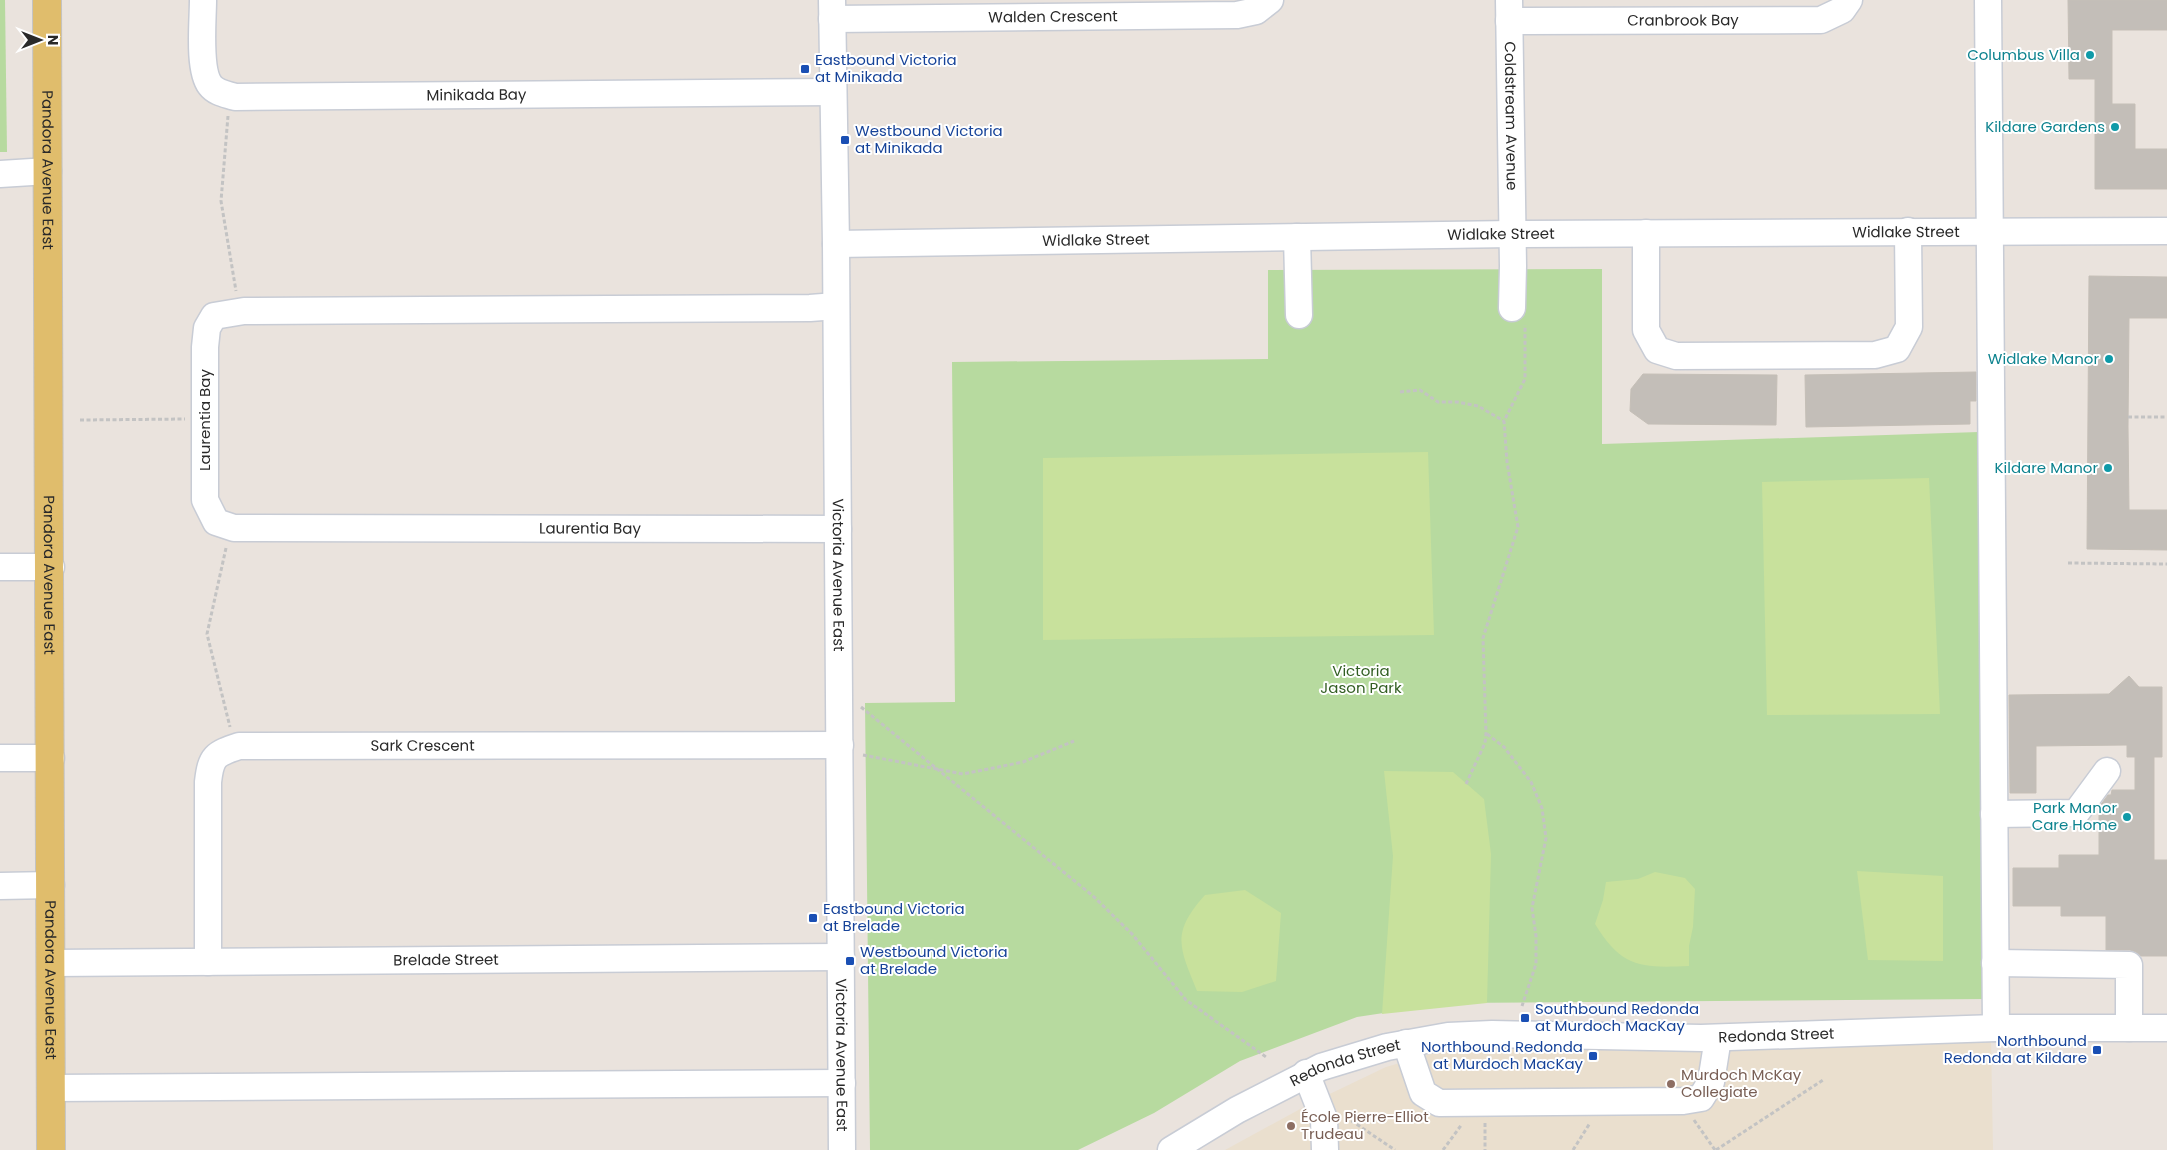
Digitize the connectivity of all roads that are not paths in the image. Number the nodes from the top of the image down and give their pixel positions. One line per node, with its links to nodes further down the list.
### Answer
1 (48, 0): 9 (main road, Pandora Avenue East)
2 (203, 0): 8 (street, Minikada Bay)
3 (1270, 0): 6 (street, Walden Crescent)
4 (1849, 0): 7 (street, Cranbrook Bay)
5 (1988, 0): 13 (street)
6 (832, 10): 8 (street, Victoria Avenue East)
7 (1509, 10): 15 (street, Coldstream Avenue)
8 (833, 92): 17 (street, Victoria Avenue East)
9 (48, 171): 10 (street); 23 (main road, Pandora Avenue East)
10 (0, 174)
11 (2167, 230): 13 (street, Widlake Street)
12 (1908, 231): 13 (street, Widlake Street); 14 (street, Widlake Street); 14 (street)
13 (1989, 231): 28 (street)
14 (1646, 233): 15 (street, Widlake Street)
15 (1512, 234): 16 (street, Widlake Street); 19 (street, Coldstream Avenue)
16 (1297, 237): 17 (street, Widlake Street); 20 (street)
17 (836, 244): 18 (street, Victoria Avenue East)
18 (836, 306): 21 (street, Victoria Avenue East); 21 (street, Laurentia Bay)
19 (1518, 312)
20 (1299, 315)
21 (838, 529): 24 (street, Victoria Avenue East)
22 (0, 567): 23 (street)
23 (50, 567): 26 (main road, Pandora Avenue East)
24 (851, 750): 31 (street, Victoria Avenue East); 32 (street, Sark Crescent)
25 (0, 758): 26 (street)
26 (51, 758): 29 (main road, Pandora Avenue East)
27 (2107, 771): 28 (street)
28 (1994, 814): 34 (street)
29 (51, 885): 30 (street); 33 (main road, Pandora Avenue East)
30 (0, 886)
31 (841, 957): 32 (street, Brelade Street); 41 (street, Victoria Avenue East)
32 (208, 962): 33 (street, Brelade Street)
33 (51, 963): 42 (main road, Pandora Avenue East)
34 (1995, 963): 35 (street); 36 (street)
35 (1996, 1028): 36 (street, Redonda Street); 38 (street, Redonda Street)
36 (2129, 1028): 37 (street, Redonda Street)
37 (2167, 1028)
38 (1718, 1038): 39 (street, Redonda Street); 39 (street)
39 (1406, 1043): 40 (street, Redonda Street)
40 (1306, 1073): 45 (street, Redonda Street); 46 (street)
41 (842, 1083): 42 (street); 44 (street, Victoria Avenue East)
42 (51, 1088): 43 (main road, Pandora Avenue East)
43 (51, 1150)
44 (842, 1150)
45 (1171, 1150)
46 (1325, 1150)

